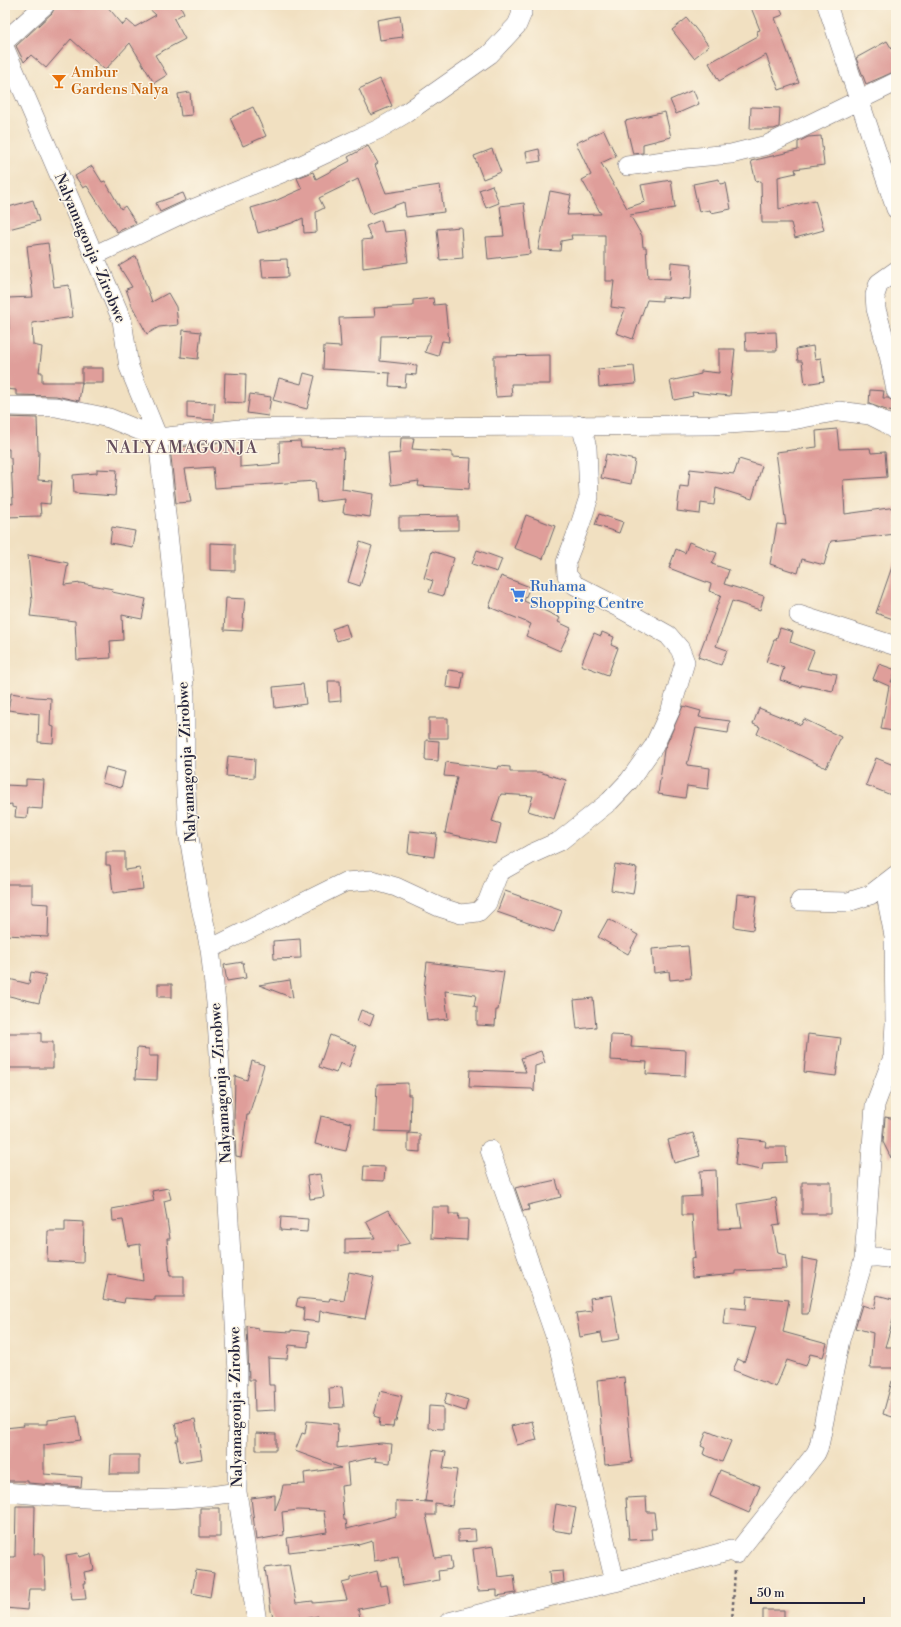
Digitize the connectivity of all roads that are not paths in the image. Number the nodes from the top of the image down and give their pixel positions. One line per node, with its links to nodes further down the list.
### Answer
1 (45, 5): 4 (street)
2 (520, 5): 10 (street)
3 (827, 5): 7 (street)
4 (5, 41)
5 (5, 49): 10 (street, Nalyamagonja -Zirobwe)
6 (896, 82): 7 (street)
7 (859, 99): 8 (street); 9 (street)
8 (627, 166)
9 (896, 209)
10 (95, 255): 16 (street, Nalyamagonja -Zirobwe)
11 (896, 272): 12 (street)
12 (896, 391)
13 (5, 406): 16 (street)
14 (581, 425): 15 (street); 16 (street); 21 (street)
15 (896, 431)
16 (158, 438): 21 (street, Nalyamagonja -Zirobwe)
17 (799, 615): 18 (street)
18 (896, 646)
19 (890, 880): 20 (street); 23 (street)
20 (800, 901)
21 (210, 949): 26 (street, Nalyamagonja -Zirobwe)
22 (490, 1150): 27 (street)
23 (864, 1259): 24 (street); 27 (street)
24 (896, 1260)
25 (5, 1492): 26 (street)
26 (236, 1492): 28 (street, Nalyamagonja -Zirobwe)
27 (615, 1582): 29 (street)
28 (257, 1622)
29 (449, 1622)

